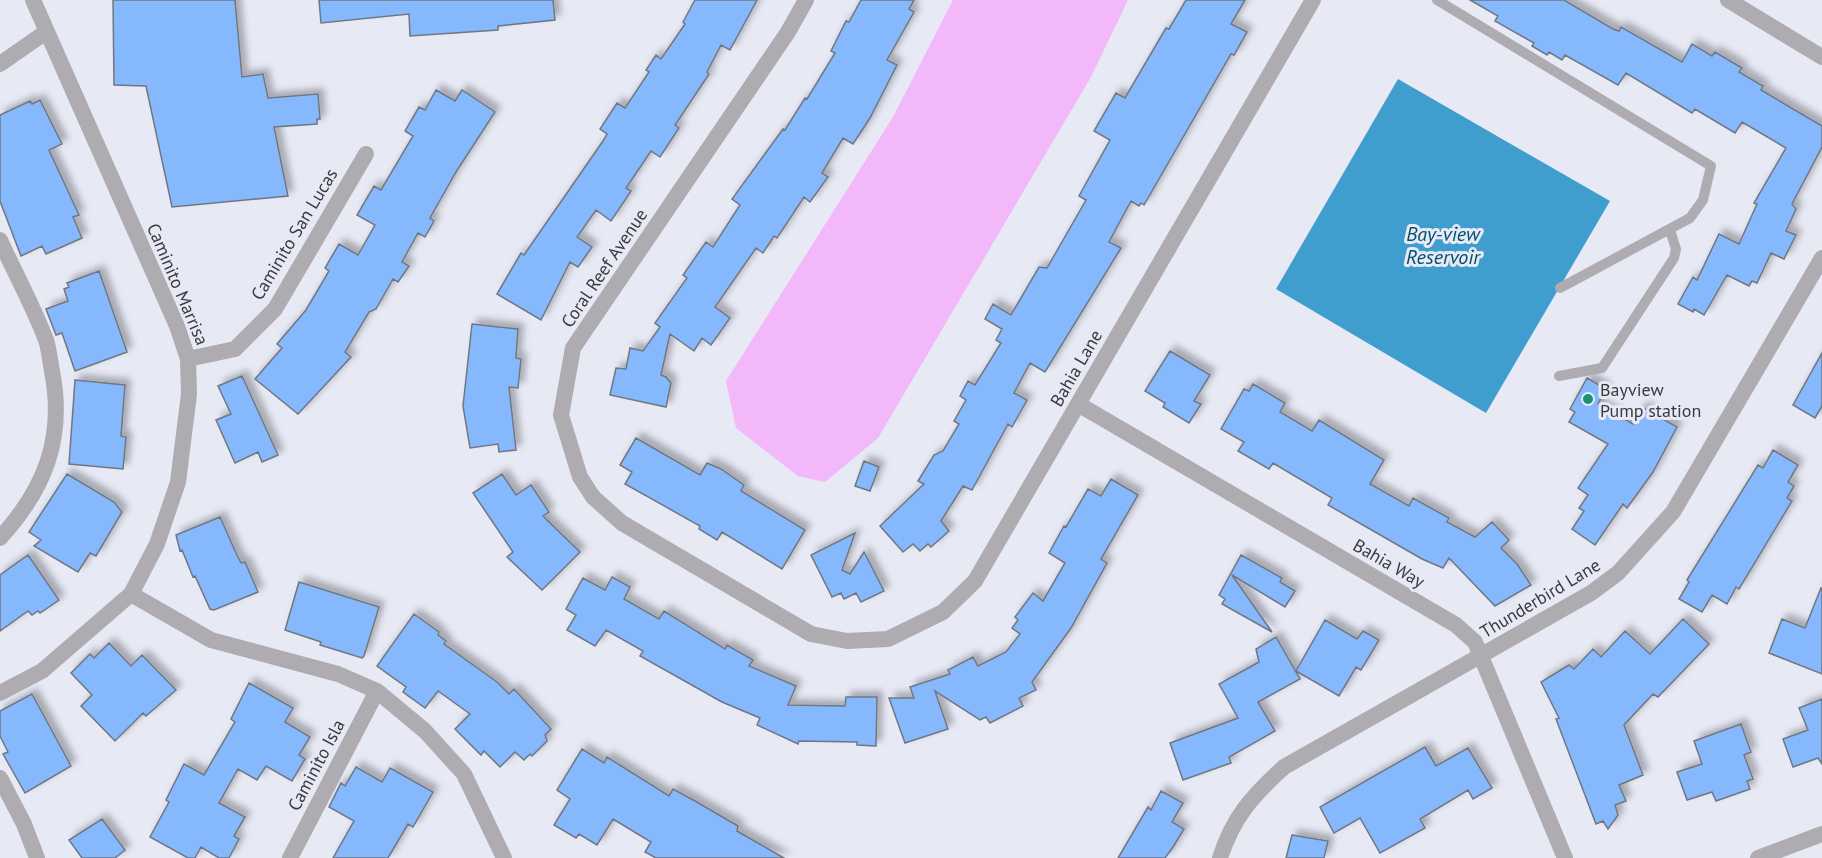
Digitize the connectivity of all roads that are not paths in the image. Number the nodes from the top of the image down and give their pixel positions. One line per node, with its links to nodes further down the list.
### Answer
1 (33, 0): 6 (street, Caminito Marrisa)
2 (806, 0): 19 (street, Coral Reef Avenue)
3 (1314, 0): 16 (street, Bahia Lane)
4 (1437, 0): 10 (lane)
5 (1728, 0): 7 (street)
6 (46, 32): 8 (street); 14 (street, Caminito Marrisa)
7 (1822, 57)
8 (0, 64)
9 (366, 154): 14 (street, Caminito San Lucas)
10 (1670, 230): 13 (lane); 15 (lane)
11 (0, 240): 17 (street)
12 (1822, 258): 20 (street, Thunderbird Lane)
13 (1560, 288)
14 (189, 359): 18 (street, Caminito Marrisa)
15 (1559, 376)
16 (1078, 404): 19 (street, Bahia Lane); 20 (street, Bahia Way)
17 (0, 538)
18 (131, 594): 21 (street); 22 (street)
19 (796, 624)
20 (1480, 656): 28 (street, Thunderbird Lane); 29 (street, Bahia Way)
21 (377, 691): 26 (street, Caminito Isla); 27 (street)
22 (0, 693)
23 (0, 778): 25 (street)
24 (1822, 834): 30 (street)
25 (37, 858)
26 (290, 858)
27 (504, 858)
28 (1220, 858)
29 (1565, 858)
30 (1758, 858)

